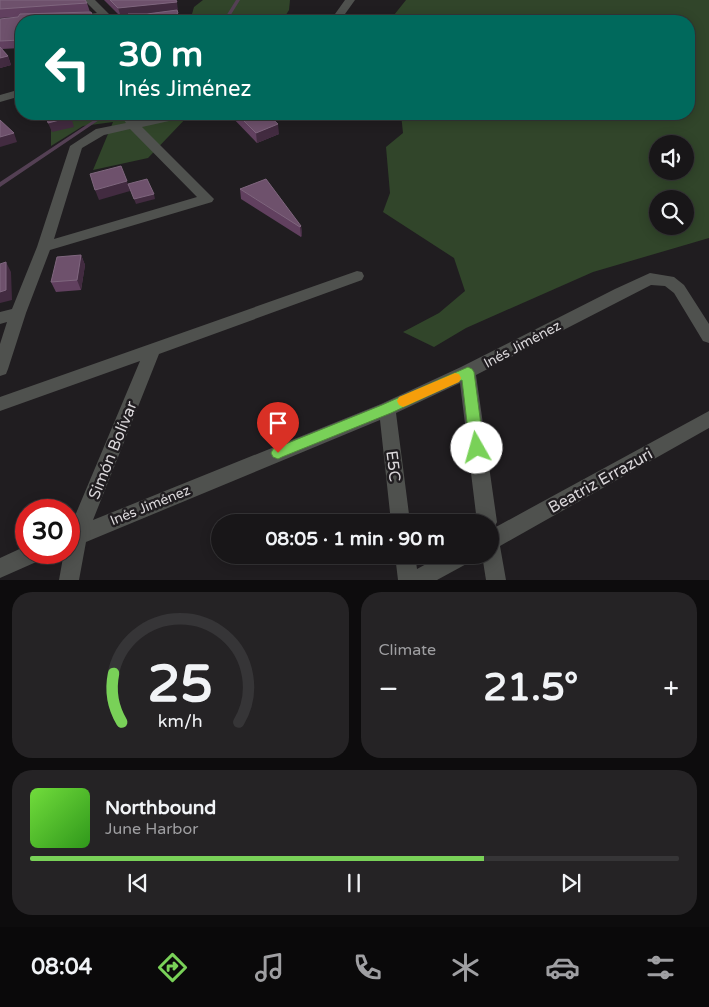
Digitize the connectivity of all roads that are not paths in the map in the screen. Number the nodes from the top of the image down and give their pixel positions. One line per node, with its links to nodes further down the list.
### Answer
1 (89, 0): 3 (street)
2 (350, 0): 4 (street)
3 (105, 15)
4 (339, 15)
5 (15, 94): 6 (street)
6 (0, 99)
7 (128, 120): 9 (street)
8 (131, 120): 9 (street)
9 (44, 247): 11 (street)
10 (358, 276): 14 (street)
11 (18, 313): 12 (street); 15 (street)
12 (0, 318)
13 (709, 337): 16 (street, Inés Jiménez)
14 (152, 350): 17 (street); 22 (street, Simón Bolívar)
15 (0, 368)
16 (468, 372): 18 (street, Inés Jiménez); 21 (street)
17 (0, 404)
18 (387, 409): 20 (street, E5C); 23 (street, Inés Jiménez)
19 (709, 418): 24 (street, Beatriz Errazuri)
20 (400, 514)
21 (486, 514)
22 (80, 520)
23 (80, 534)
24 (499, 536)
25 (15, 561): 30 (street)
26 (70, 564): 31 (street, Simón Bolívar)
27 (406, 564): 32 (street)
28 (446, 564): 33 (street)
29 (493, 564): 34 (street)
30 (0, 568)
31 (69, 580)
32 (408, 580)
33 (416, 580)
34 (496, 580)

